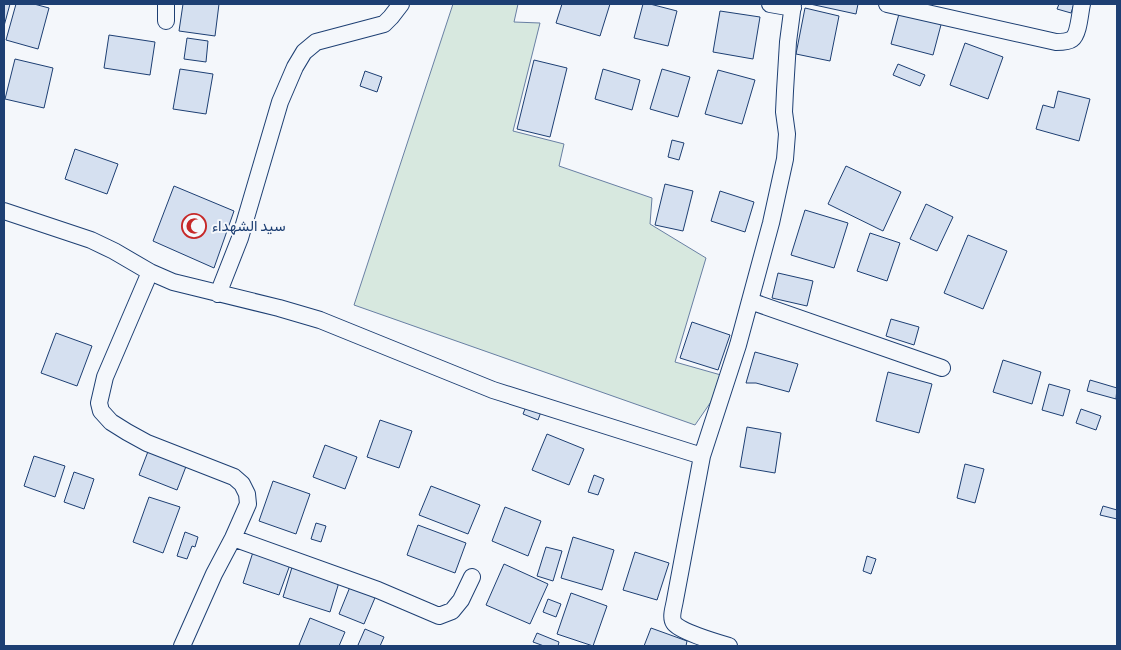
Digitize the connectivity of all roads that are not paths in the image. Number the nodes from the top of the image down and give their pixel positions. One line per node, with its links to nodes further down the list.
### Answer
1 (166, 4): 7 (street)
2 (401, 4): 10 (street)
3 (770, 4): 6 (street)
4 (887, 4): 5 (street)
5 (1082, 4)
6 (793, 6): 11 (street)
7 (166, 21)
8 (4, 211): 9 (street)
9 (150, 272): 10 (street); 14 (street)
10 (218, 294): 13 (street)
11 (750, 301): 12 (street); 13 (street)
12 (942, 368)
13 (702, 456): 17 (street)
14 (233, 538): 15 (street); 16 (street)
15 (472, 577)
16 (182, 646)
17 (728, 646)

